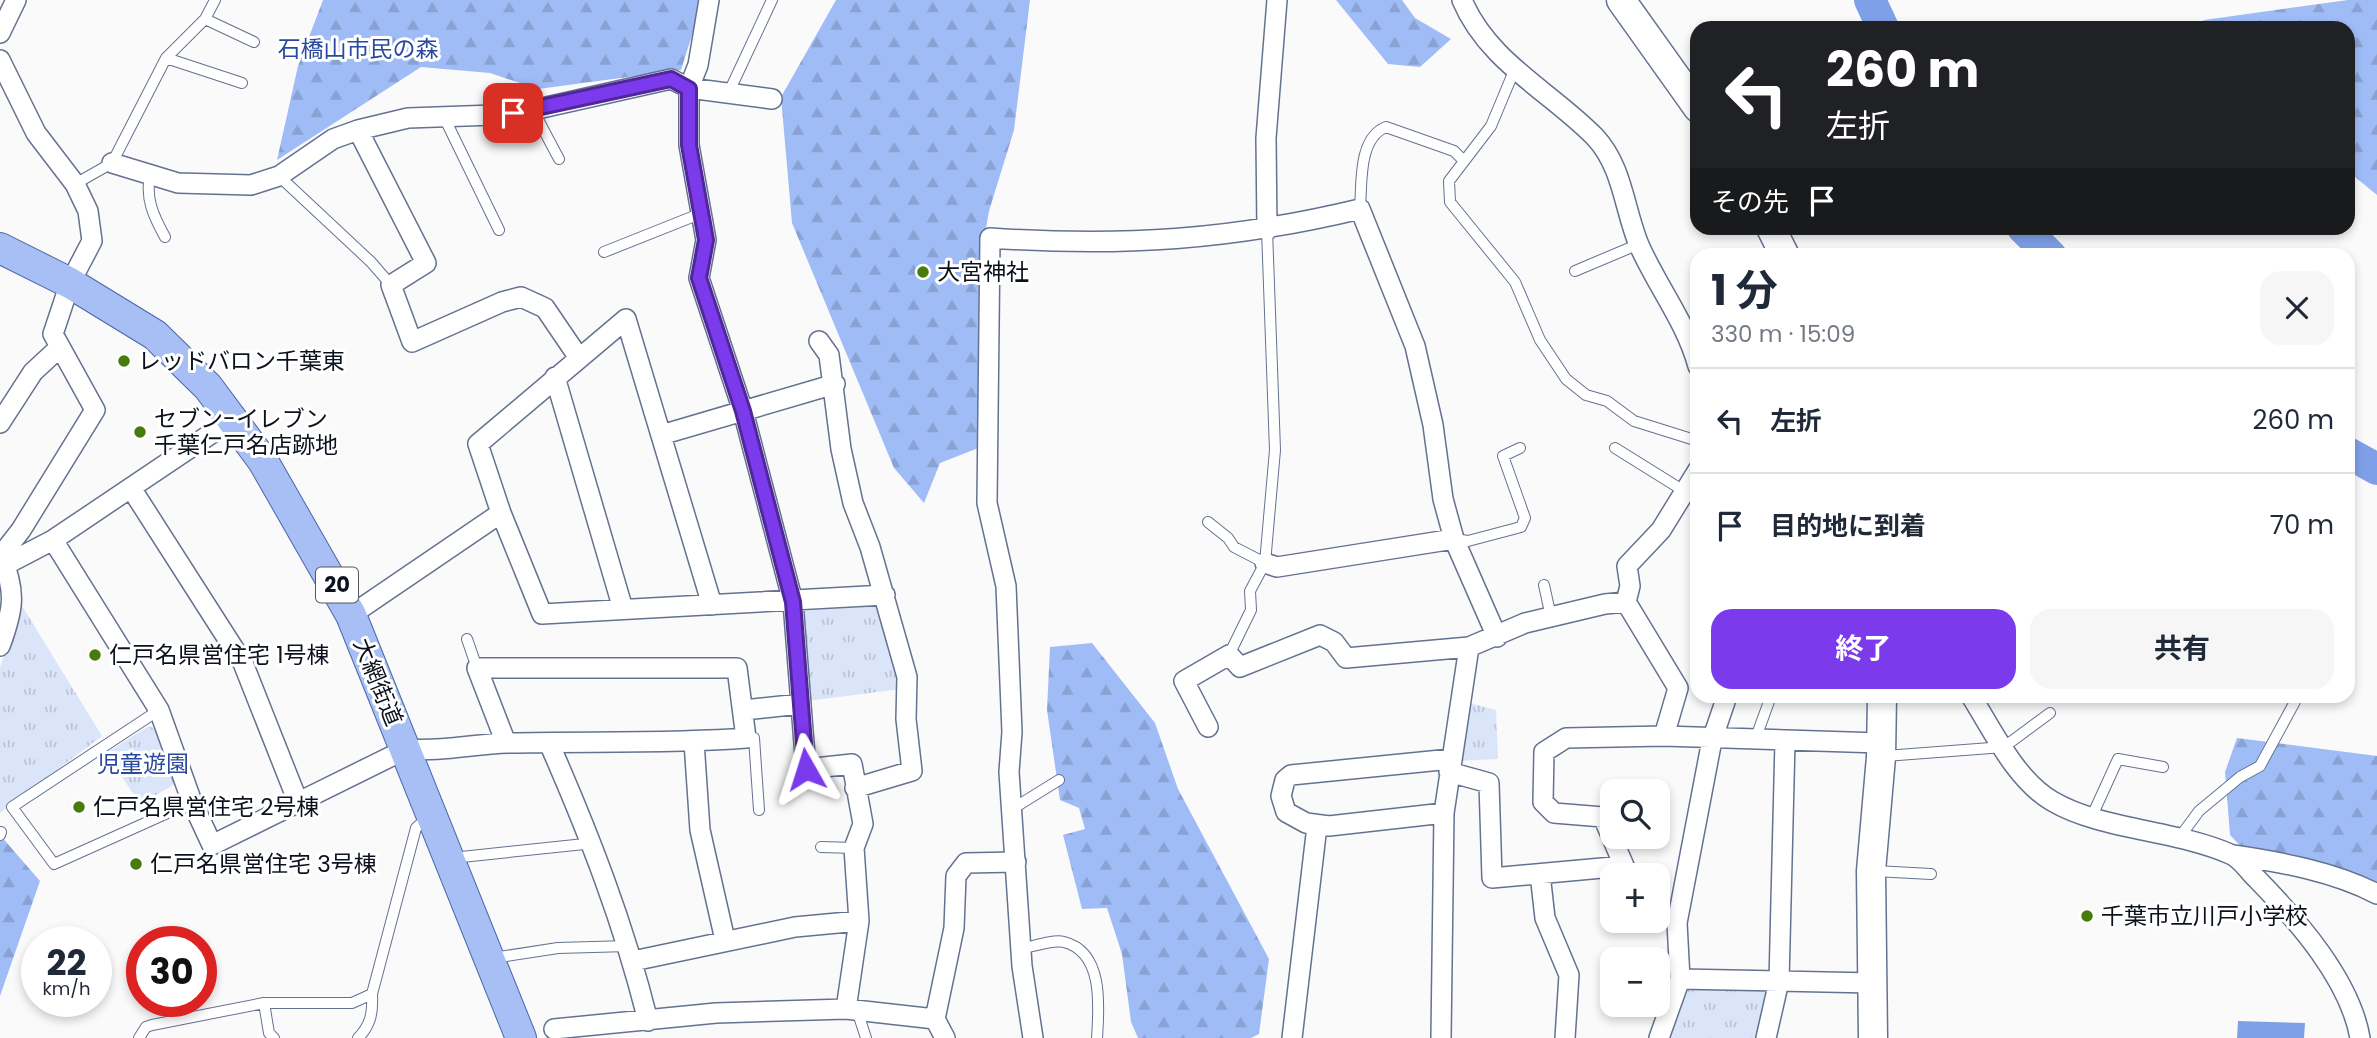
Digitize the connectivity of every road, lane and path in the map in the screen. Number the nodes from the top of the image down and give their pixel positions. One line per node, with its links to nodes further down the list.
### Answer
1 (16, 0): 9 (street)
2 (215, 0): 8 (lane)
3 (709, 0): 15 (street)
4 (772, 0): 16 (lane)
5 (1277, 0): 31 (street)
6 (1462, 0): 13 (street)
7 (1621, 0): 17 (street)
8 (205, 19): 10 (lane); 11 (lane)
9 (0, 33)
10 (254, 42)
11 (166, 58): 14 (lane); 24 (lane)
12 (0, 60): 27 (street)
13 (1514, 71): 23 (lane); 33 (street)
14 (242, 83)
15 (689, 89): 16 (street); 19 (street); 29 (street)
16 (728, 94): 18 (street)
17 (1690, 97)
18 (772, 99)
19 (533, 110): 20 (street); 22 (lane)
20 (444, 117): 21 (street); 30 (lane)
21 (358, 130): 26 (street); 38 (street)
22 (559, 159)
23 (1464, 161): 28 (lane); 45 (lane)
24 (112, 163): 25 (street); 27 (lane)
25 (150, 175): 26 (street); 32 (lane)
26 (279, 176): 38 (lane)
27 (75, 184): 37 (street)
28 (1360, 209): 31 (street); 59 (street)
29 (702, 213): 35 (lane); 47 (street)
30 (499, 230)
31 (1267, 230): 62 (lane); 104 (street)
32 (165, 237)
33 (1639, 244): 36 (lane); 40 (street)
34 (0, 248): 37 (main road, 大網街道 / 20)
35 (604, 252)
36 (1575, 271)
37 (70, 283): 41 (street); 48 (main road, 大網街道 / 20)
38 (391, 285): 42 (street)
39 (818, 341): 44 (street)
40 (1690, 344)
41 (59, 348): 49 (street); 61 (street)
42 (579, 358): 43 (street); 50 (street)
43 (555, 377): 57 (street); 68 (street)
44 (835, 384): 47 (street); 64 (street)
45 (1586, 395): 46 (lane); 51 (lane)
46 (1576, 402)
47 (743, 411): 50 (street); 65 (street)
48 (233, 419): 55 (street); 69 (main road, 大網街道 / 20)
49 (0, 423)
50 (661, 435): 67 (street)
51 (1690, 438)
52 (1520, 448): 59 (lane)
53 (1615, 448): 56 (lane)
54 (1690, 482): 56 (street)
55 (131, 488): 60 (street); 103 (street)
56 (1684, 491): 66 (street)
57 (500, 513): 68 (street); 69 (street)
58 (1208, 522): 62 (lane)
59 (1454, 539): 62 (street); 71 (street)
60 (53, 540): 61 (street); 83 (street)
61 (2, 559): 73 (street)
62 (1265, 563): 75 (lane)
63 (1544, 585): 70 (lane)
64 (885, 595): 65 (street); 101 (street)
65 (793, 602): 67 (street); 82 (street)
66 (1626, 602): 70 (street); 87 (street)
67 (712, 605): 68 (street)
68 (623, 609)
69 (351, 615): 96 (main road, 大網街道 / 20)
70 (1551, 617): 71 (street)
71 (1497, 637): 74 (street)
72 (467, 639): 76 (lane)
73 (0, 646)
74 (1469, 647): 75 (street); 98 (street)
75 (1228, 654): 86 (street)
76 (477, 668): 84 (street); 93 (street)
77 (1725, 703): 89 (street)
78 (1768, 703): 90 (lane)
79 (1882, 703): 97 (street)
80 (1976, 703): 95 (street)
81 (2294, 703): 110 (lane)
82 (800, 704): 84 (street); 101 (street)
83 (159, 710): 102 (street); 102 (lane)
84 (744, 710): 88 (street)
85 (2050, 713): 95 (lane)
86 (1208, 727)
87 (1664, 736): 89 (street); 117 (street)
88 (746, 738): 92 (street); 105 (lane)
89 (1712, 740): 90 (street); 125 (street)
90 (1755, 740): 91 (street)
91 (1785, 741): 97 (street); 131 (street)
92 (694, 742): 94 (street); 126 (street)
93 (506, 743): 94 (street); 96 (street)
94 (549, 743): 111 (street)
95 (2004, 747): 97 (lane); 108 (street)
96 (406, 749): 103 (street); 106 (main road, 大網街道 / 20)
97 (1880, 750): 119 (street)
98 (1450, 765): 107 (street); 109 (street); 120 (street)
99 (2163, 767): 108 (lane)
100 (1059, 780): 104 (lane)
101 (855, 788): 113 (street)
102 (192, 802): 103 (street)
103 (298, 802)
104 (1013, 808): 116 (street)
105 (759, 810)
106 (431, 813): 115 (main road, 大網街道 / 20); 133 (lane)
107 (1444, 813): 109 (street); 150 (street)
108 (2092, 816): 110 (street)
109 (1317, 826): 149 (street)
110 (2179, 838): 114 (street)
111 (594, 844): 115 (lane); 128 (street)
112 (821, 848): 113 (lane)
113 (853, 848): 123 (street)
114 (2233, 855): 122 (street); 155 (street)
115 (449, 858): 129 (main road, 大網街道 / 20)
116 (1016, 862): 127 (street); 136 (street)
117 (1623, 863)
118 (1600, 871): 120 (street)
119 (1871, 871): 121 (lane); 132 (street)
120 (1540, 874): 151 (street)
121 (1931, 874)
122 (2377, 894)
123 (859, 921): 126 (street); 135 (street)
124 (1670, 922): 125 (street)
125 (1677, 923): 130 (street)
126 (725, 940): 128 (street)
127 (1020, 949): 147 (street); 148 (lane)
128 (631, 953): 129 (lane); 137 (street)
129 (489, 959): 144 (main road, 大網街道 / 20)
130 (1680, 979): 131 (street); 152 (street)
131 (1779, 981): 132 (street); 153 (street)
132 (1872, 983): 154 (street)
133 (372, 994): 134 (lane); 143 (lane)
134 (264, 1003): 138 (lane); 142 (lane)
135 (851, 1009): 136 (street); 137 (street); 145 (lane)
136 (935, 1018): 146 (street)
137 (648, 1021): 139 (street)
138 (152, 1025): 140 (lane); 141 (lane)
139 (554, 1029)
140 (139, 1038)
141 (147, 1038)
142 (274, 1038)
143 (358, 1038)
144 (521, 1038)
145 (866, 1038)
146 (945, 1038)
147 (1032, 1038)
148 (1097, 1038)
149 (1292, 1038)
150 (1441, 1038)
151 (1566, 1038)
152 (1659, 1038)
153 (1766, 1038)
154 (1873, 1038)
155 (2360, 1038)

